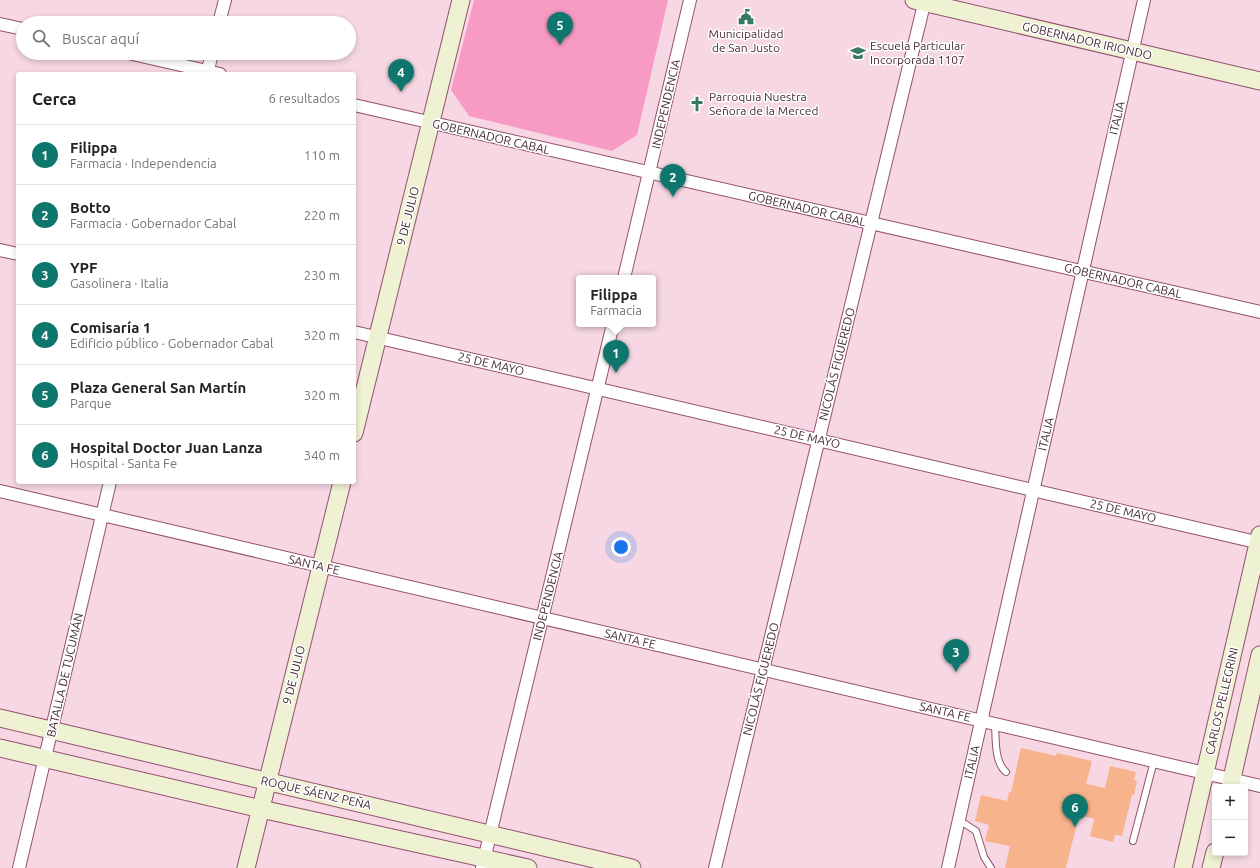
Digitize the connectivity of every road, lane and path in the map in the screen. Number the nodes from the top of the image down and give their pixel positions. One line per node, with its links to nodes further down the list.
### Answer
1 (225, 0): 6 (street)
2 (461, 0): 16 (main road, 9 DE JULIO)
3 (690, 0): 17 (street, INDEPENDENCIA)
4 (1144, 0): 9 (street, ITALIA)
5 (921, 1): 9 (main road, GOBERNADOR IRIONDO); 18 (street, NICOLÁS FIGUEREDO)
6 (221, 16)
7 (0, 24): 8 (street)
8 (16, 27)
9 (1132, 52): 14 (main road, GOBERNADOR IRIONDO); 21 (street, ITALIA)
10 (157, 60): 12 (street)
11 (212, 60): 13 (street)
12 (208, 72)
13 (212, 72)
14 (1260, 81)
15 (356, 105): 16 (street, GOBERNADOR CABAL)
16 (431, 123): 17 (street, GOBERNADOR CABAL); 26 (main road, 9 DE JULIO)
17 (649, 173): 18 (street, GOBERNADOR CABAL); 22 (street, INDEPENDENCIA)
18 (872, 224): 21 (street, GOBERNADOR CABAL); 29 (street, NICOLÁS FIGUEREDO)
19 (0, 250): 20 (street)
20 (16, 254)
21 (1082, 272): 23 (street, GOBERNADOR CABAL); 32 (street, ITALIA)
22 (625, 275)
23 (1260, 312)
24 (612, 327): 27 (street, INDEPENDENCIA)
25 (356, 332): 26 (street, 25 DE MAYO)
26 (378, 338): 27 (street, 25 DE MAYO); 28 (main road, 9 DE JULIO)
27 (598, 389): 29 (street, 25 DE MAYO); 37 (street, INDEPENDENCIA)
28 (356, 425)
29 (819, 440): 32 (street, 25 DE MAYO); 39 (street, NICOLÁS FIGUEREDO)
30 (110, 484): 34 (street, BATALLA DE TUCUMÁN)
31 (342, 484): 36 (main road, 9 DE JULIO)
32 (1033, 490): 35 (street, 25 DE MAYO); 41 (street, ITALIA)
33 (0, 491): 34 (street, SANTA FE)
34 (103, 515): 36 (street, SANTA FE); 43 (street, BATALLA DE TUCUMÁN)
35 (1259, 540): 48 (main road, CARLOS PELLEGRINI)
36 (321, 567): 37 (street, SANTA FE); 49 (main road, 9 DE JULIO)
37 (542, 619): 39 (street, SANTA FE); 54 (street, INDEPENDENCIA)
38 (1260, 655): 50 (main road)
39 (763, 670): 41 (street, SANTA FE); 62 (street, NICOLÁS FIGUEREDO)
40 (0, 718): 43 (main road, ROQUE SÁENZ PEÑA)
41 (981, 721): 42 (street, SANTA FE); 53 (street, ITALIA)
42 (995, 724): 46 (street, SANTA FE); 47 (lane)
43 (52, 730): 45 (street, BATALLA DE TUCUMÁN); 49 (main road, ROQUE SÁENZ PEÑA)
44 (0, 748): 45 (main road)
45 (45, 758): 52 (main road); 58 (street, BATALLA DE TUCUMÁN)
46 (1154, 761): 48 (street, SANTA FE); 55 (lane)
47 (1006, 772)
48 (1205, 773): 50 (street, SANTA FE); 65 (main road, CARLOS PELLEGRINI)
49 (268, 782): 52 (main road, 9 DE JULIO); 54 (main road, ROQUE SÁENZ PEÑA)
50 (1231, 783): 51 (street, SANTA FE)
51 (1260, 786)
52 (261, 809): 57 (main road); 59 (main road, 9 DE JULIO)
53 (959, 820): 63 (street, ITALIA); 64 (lane)
54 (490, 834): 57 (street, INDEPENDENCIA); 61 (main road, ROQUE SÁENZ PEÑA)
55 (1133, 841)
56 (1214, 856): 66 (main road)
57 (484, 863): 60 (main road)
58 (19, 868)
59 (246, 868)
60 (528, 868)
61 (632, 868)
62 (715, 868)
63 (948, 868)
64 (992, 868)
65 (1183, 868)
66 (1211, 868)

